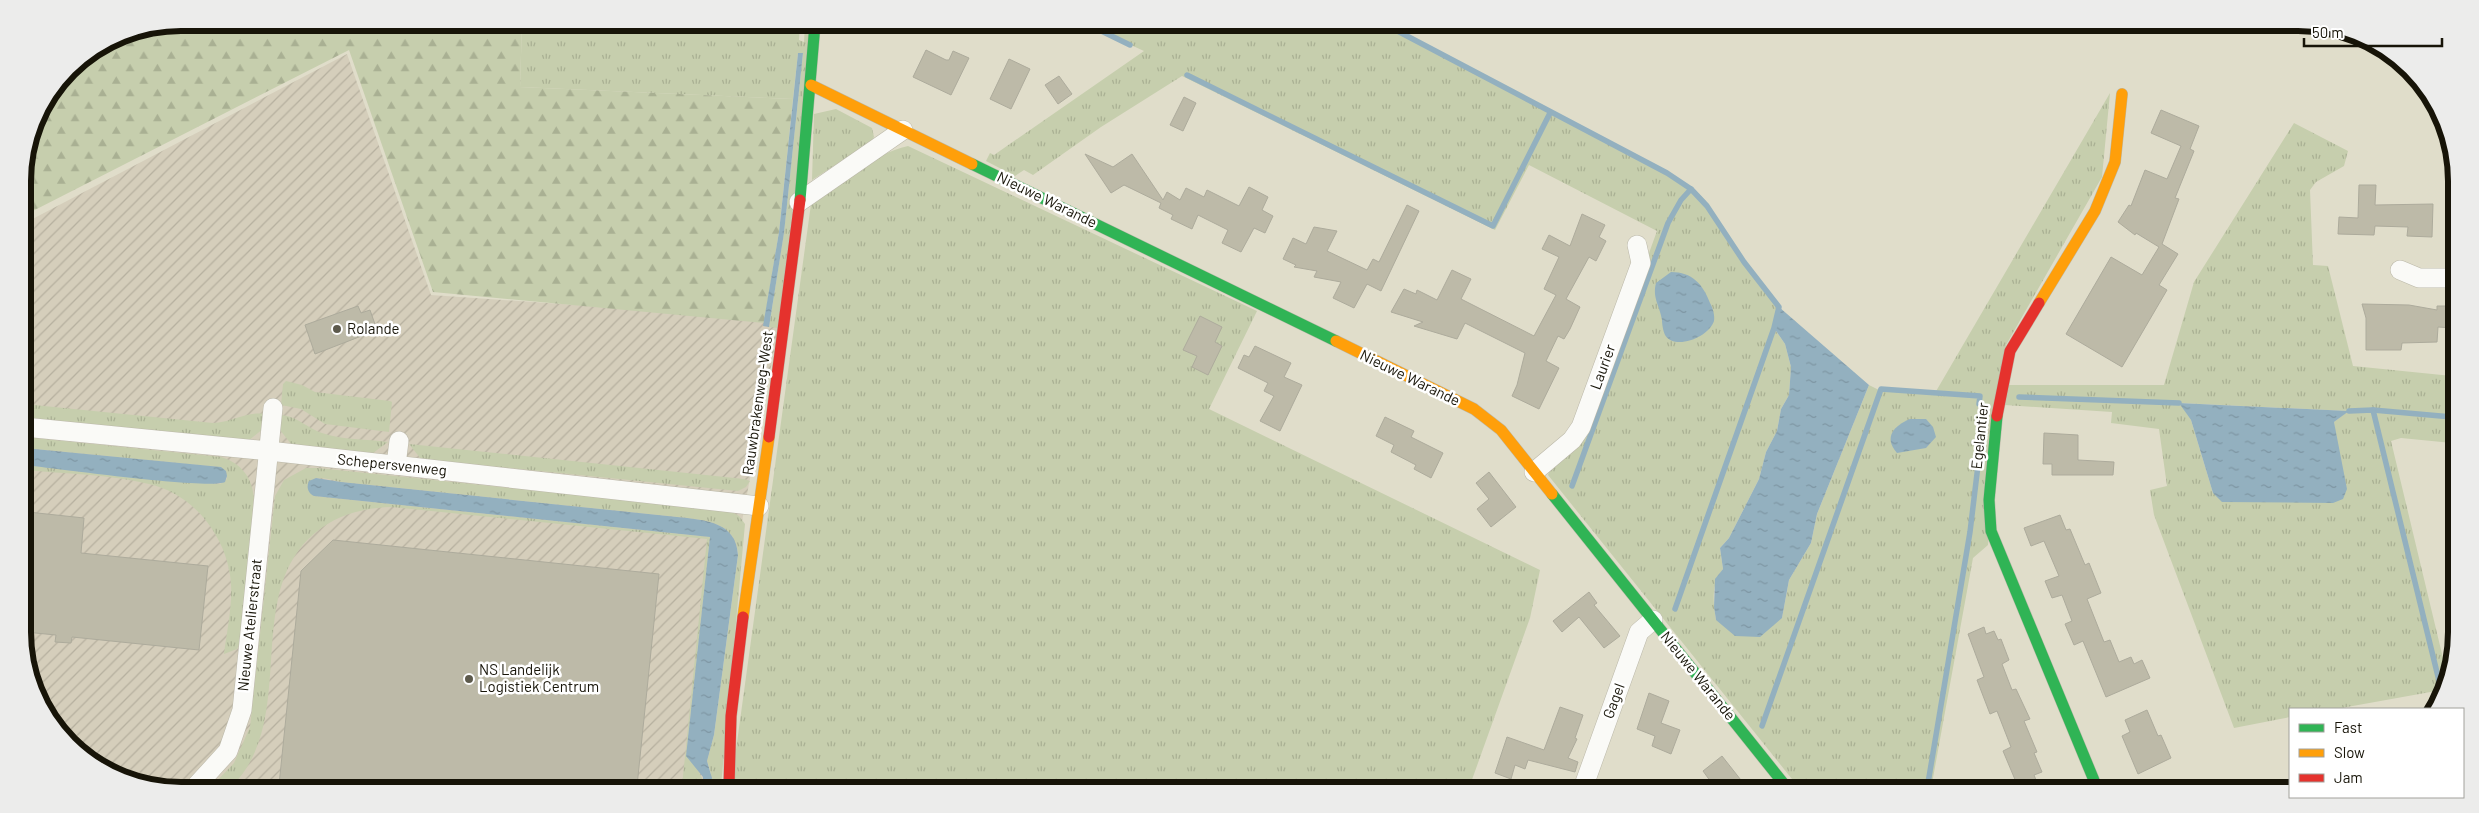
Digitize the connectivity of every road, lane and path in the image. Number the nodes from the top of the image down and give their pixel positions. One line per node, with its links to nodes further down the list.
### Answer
1 (815, 32): 2 (street, Rauwbrakenweg-West)
2 (812, 85): 4 (street, Nieuwe Warande); 5 (street, Rauwbrakenweg-West)
3 (2122, 94): 19 (street, Egelantier)
4 (903, 130): 5 (street); 14 (street, Nieuwe Warande)
5 (799, 202): 15 (street, Rauwbrakenweg-West)
6 (1636, 245): 14 (street, Laurier)
7 (2400, 270): 8 (street)
8 (2448, 278)
9 (273, 408): 12 (street, Nieuwe Atelierstraat)
10 (31, 428): 12 (street, Schepersvenweg)
11 (398, 441): 13 (street)
12 (269, 451): 13 (street, Schepersvenweg); 20 (street, Nieuwe Atelierstraat)
13 (396, 465): 15 (street, Schepersvenweg)
14 (1534, 472): 16 (street, Nieuwe Warande)
15 (759, 506): 21 (street, Rauwbrakenweg-West)
16 (1653, 620): 17 (street, Gagel); 18 (street, Nieuwe Warande)
17 (1585, 781)
18 (1781, 781)
19 (2094, 781)
20 (200, 782)
21 (729, 782)

